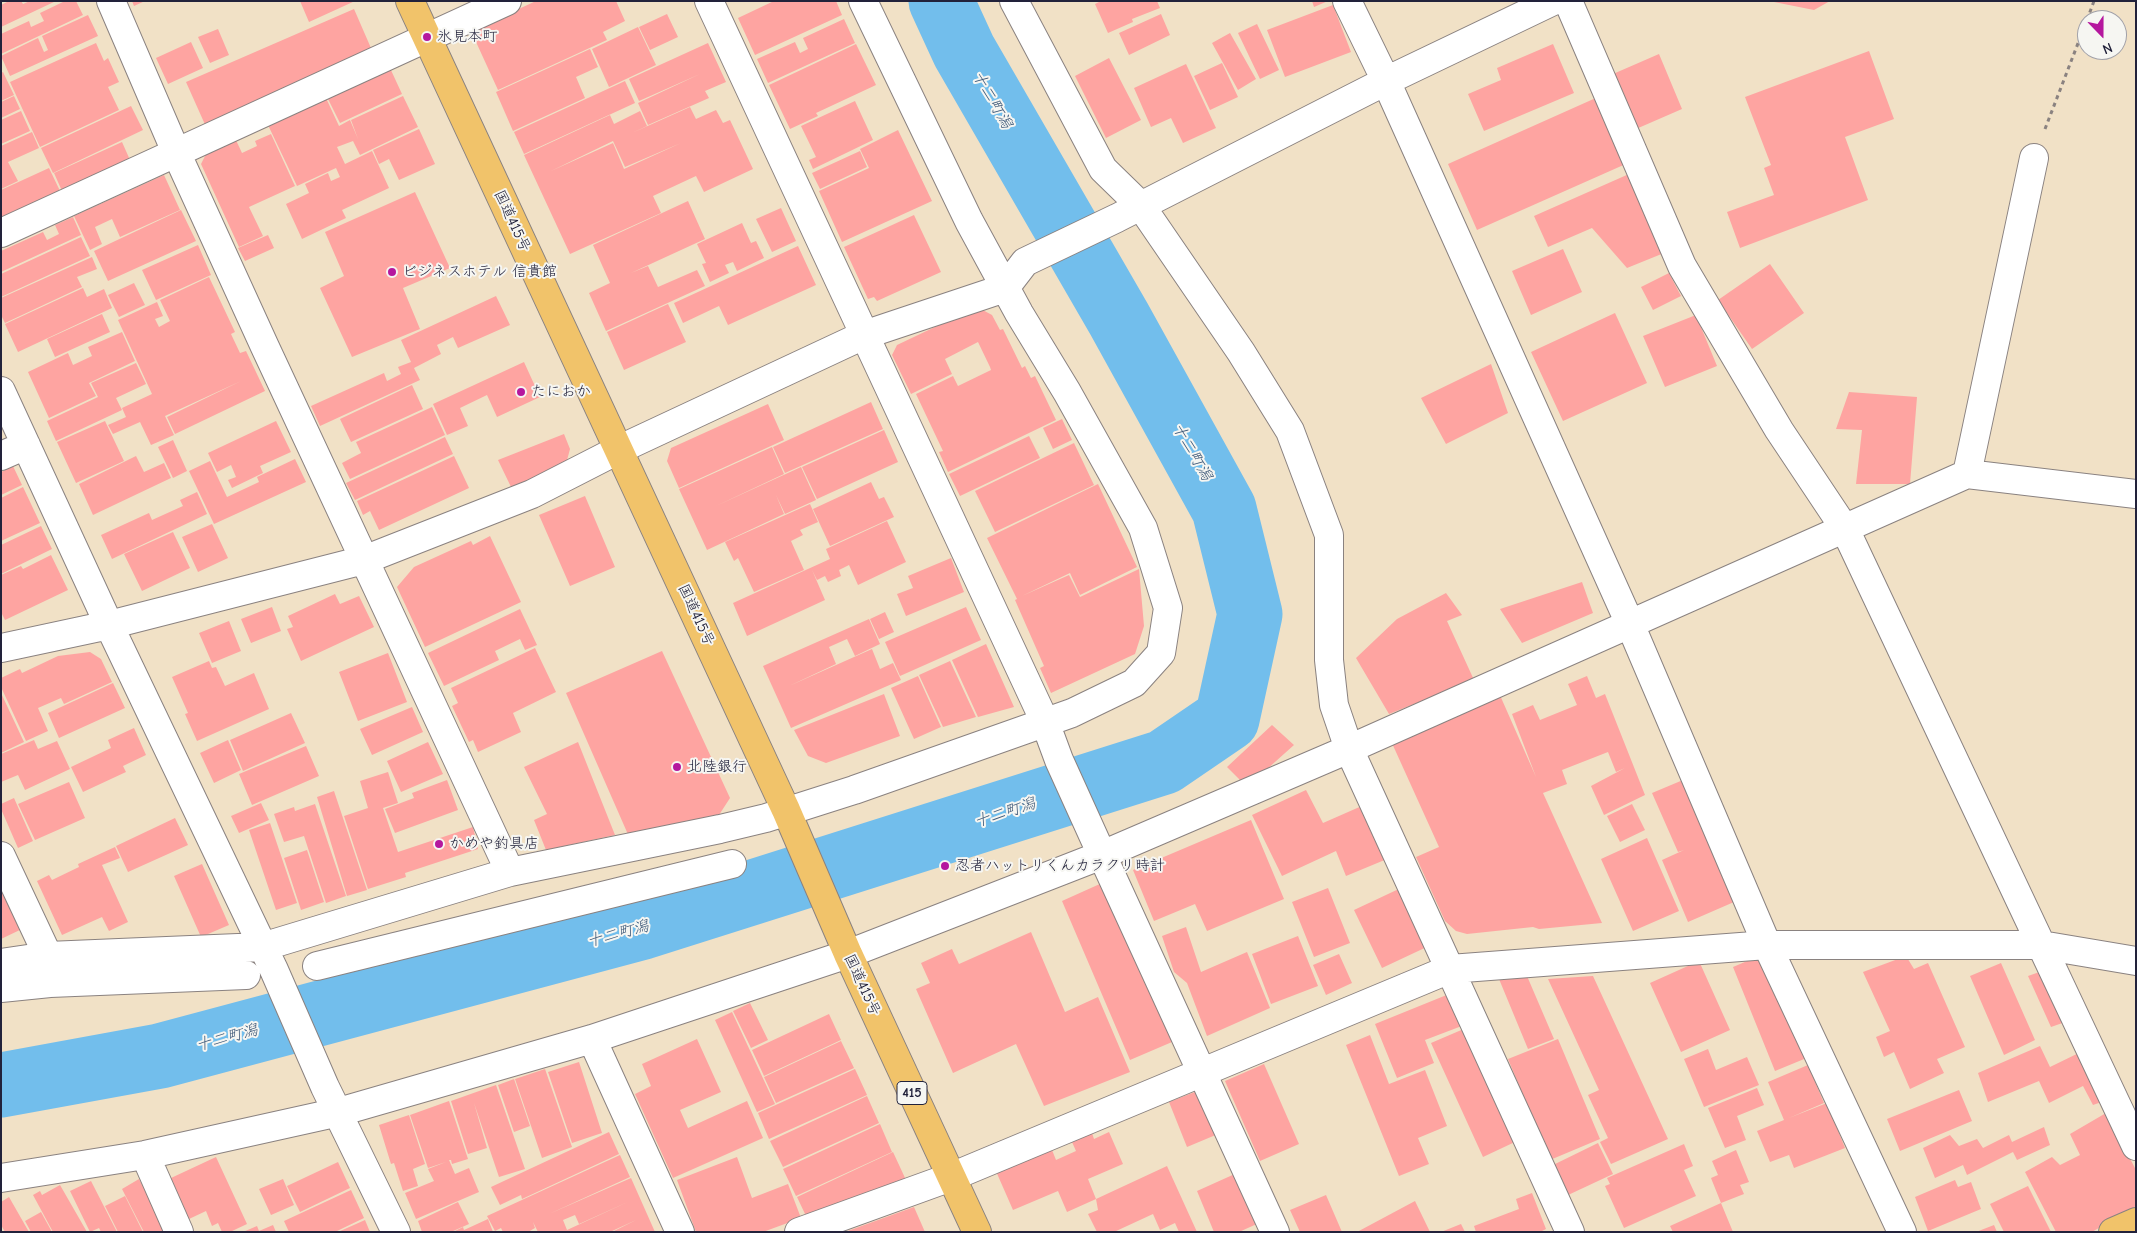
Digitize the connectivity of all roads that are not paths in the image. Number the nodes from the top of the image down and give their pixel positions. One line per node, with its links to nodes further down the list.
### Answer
1 (111, 1): 12 (street)
2 (410, 1): 10 (main road, 国道415号 / 415)
3 (507, 1): 10 (street)
4 (710, 1): 17 (street)
5 (863, 1): 16 (street)
6 (1014, 1): 14 (street)
7 (1347, 1): 11 (street)
8 (1553, 1): 11 (street)
9 (1568, 1): 24 (street)
10 (427, 38): 12 (street); 20 (main road, 国道415号 / 415)
11 (1386, 81): 14 (street); 26 (street)
12 (176, 152): 15 (street); 25 (street)
13 (2034, 158): 22 (street)
14 (1129, 212): 16 (street); 30 (street)
15 (1, 233)
16 (1005, 288): 17 (street); 29 (street)
17 (864, 335): 20 (street); 29 (street)
18 (1, 391): 19 (street)
19 (26, 445): 21 (street); 27 (street)
20 (618, 450): 25 (street); 31 (main road, 国道415号 / 415)
21 (1, 456)
22 (1967, 474): 23 (street); 24 (street)
23 (2136, 494)
24 (1845, 529): 26 (street); 37 (street)
25 (364, 560): 27 (street); 35 (street)
26 (1630, 624): 30 (street); 36 (street)
27 (109, 625): 28 (street); 40 (street)
28 (1, 648)
29 (1045, 722): 31 (street); 32 (street)
30 (1349, 749): 32 (street); 44 (street)
31 (786, 810): 35 (street); 38 (main road, 国道415号 / 415)
32 (1102, 855): 38 (street); 48 (street)
33 (1, 856): 39 (street)
34 (732, 864): 43 (street)
35 (510, 872): 40 (street)
36 (1767, 945): 37 (street); 44 (street); 62 (street)
37 (2041, 945): 41 (street); 50 (street)
38 (848, 954): 47 (street); 52 (main road, 国道415号 / 415)
39 (48, 956): 40 (street); 42 (street)
40 (268, 958): 49 (street)
41 (2136, 960)
42 (1, 963)
43 (317, 966)
44 (1450, 969): 48 (street); 61 (street)
45 (246, 975): 46 (street)
46 (1, 988)
47 (592, 1038): 49 (street); 57 (street)
48 (1203, 1072): 52 (street); 60 (street)
49 (339, 1112): 51 (street); 56 (street)
50 (2136, 1146)
51 (145, 1155): 53 (street); 55 (street)
52 (952, 1177): 58 (street); 59 (main road, 国道415号 / 415)
53 (1, 1178)
54 (2136, 1222): 63 (main road)
55 (179, 1232)
56 (396, 1232)
57 (680, 1232)
58 (799, 1232)
59 (977, 1232)
60 (1276, 1232)
61 (1570, 1232)
62 (1902, 1232)
63 (2113, 1232)

